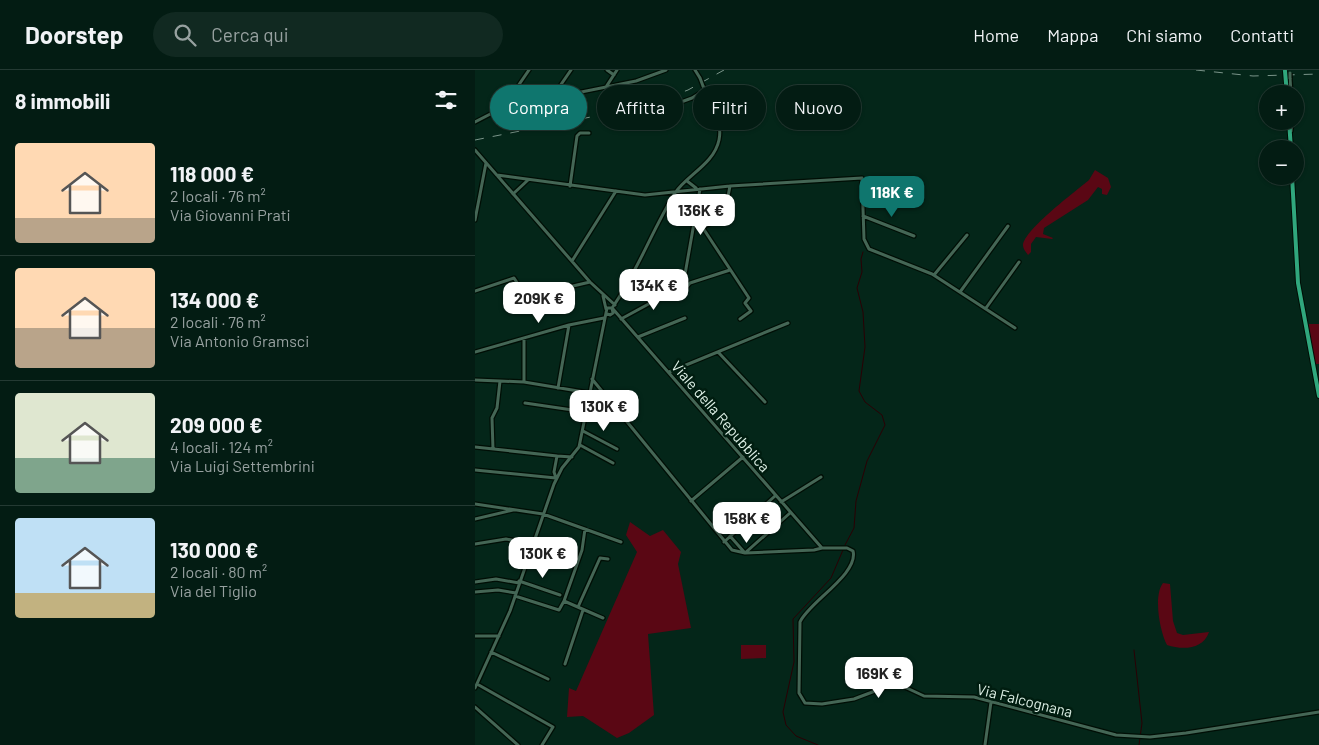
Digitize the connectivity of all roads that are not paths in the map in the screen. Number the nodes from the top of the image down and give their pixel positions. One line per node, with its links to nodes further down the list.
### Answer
1 (529, 70): 10 (street)
2 (571, 70): 11 (street)
3 (607, 70): 9 (street)
4 (617, 70): 9 (street)
5 (666, 70): 13 (street)
6 (695, 70): 14 (street, bridge)
7 (1285, 70): 15 (main road, bridge)
8 (1290, 71): 16 (street, bridge)
9 (614, 75): 12 (street)
10 (518, 85)
11 (560, 85)
12 (606, 85)
13 (614, 85)
14 (703, 85)
15 (1286, 85)
16 (1290, 85)
17 (490, 114): 18 (street)
18 (475, 122)
19 (718, 130): 25 (street)
20 (589, 133): 27 (street)
21 (475, 150): 22 (street)
22 (486, 162): 23 (street); 35 (street)
23 (497, 175): 24 (street); 32 (street)
24 (528, 180): 27 (street); 32 (street)
25 (687, 181): 29 (street); 31 (street)
26 (1292, 185): 71 (main road)
27 (569, 186): 30 (street)
28 (730, 186): 29 (street); 34 (street); 37 (street)
29 (699, 189): 31 (street); 33 (street)
30 (616, 191): 31 (street); 40 (street)
31 (676, 192): 49 (street)
32 (513, 194): 40 (street)
33 (695, 216): 37 (street); 45 (street)
34 (863, 216): 39 (street); 43 (street)
35 (475, 220)
36 (1009, 226): 47 (street)
37 (703, 227): 42 (street)
38 (967, 235): 43 (street)
39 (913, 236)
40 (572, 261): 44 (street)
41 (1019, 262): 50 (street)
42 (730, 270): 45 (street); 56 (street)
43 (934, 275): 47 (street)
44 (589, 282): 46 (street); 48 (street)
45 (678, 288): 54 (street)
46 (475, 291)
47 (960, 292): 50 (street)
48 (603, 296): 49 (street, Viale della Repubblica); 51 (street)
49 (613, 308): 51 (street); 52 (street); 54 (street, Viale della Repubblica)
50 (986, 308): 59 (street)
51 (606, 311): 52 (street); 53 (street)
52 (611, 315): 54 (street)
53 (604, 318): 58 (street); 65 (street)
54 (621, 318): 61 (street, Viale della Repubblica)
55 (685, 318): 61 (street)
56 (740, 319)
57 (787, 323): 63 (street)
58 (569, 325): 60 (street); 69 (street)
59 (1015, 328)
60 (524, 338): 62 (street); 68 (street)
61 (638, 338): 64 (street, Viale della Repubblica)
62 (475, 352)
63 (718, 352): 64 (street); 72 (street)
64 (669, 372): 82 (street, Viale della Repubblica)
65 (592, 379): 70 (street); 90 (street)
66 (475, 380): 67 (street)
67 (499, 381): 68 (street); 78 (street)
68 (524, 382): 69 (street)
69 (558, 388): 70 (street)
70 (590, 393): 74 (street)
71 (1319, 396)
72 (765, 402)
73 (525, 404): 74 (street)
74 (586, 412): 75 (street)
75 (583, 431): 76 (street); 79 (street)
76 (580, 445): 81 (street); 83 (street)
77 (475, 447): 78 (street)
78 (493, 449): 80 (street)
79 (617, 450)
80 (557, 456): 81 (street); 88 (street)
81 (572, 457): 88 (street)
82 (743, 457): 89 (street, Viale della Repubblica); 90 (street)
83 (613, 463)
84 (475, 470): 85 (street)
85 (480, 471): 86 (street); 88 (street)
86 (475, 476)
87 (821, 477): 91 (street)
88 (557, 478): 95 (street)
89 (775, 496): 91 (street, Viale della Repubblica); 98 (street)
90 (691, 502): 100 (street)
91 (781, 502): 94 (street, Viale della Repubblica)
92 (475, 504): 93 (street)
93 (513, 510): 95 (street); 96 (street)
94 (790, 512): 103 (street, Viale della Repubblica); 104 (street)
95 (543, 514): 97 (street); 102 (street)
96 (475, 519)
97 (585, 529): 99 (street); 111 (street)
98 (730, 536): 100 (street); 104 (street)
99 (621, 542)
100 (724, 542): 104 (street)
101 (475, 544): 102 (street)
102 (532, 544): 107 (street)
103 (824, 548): 104 (street); 122 (street, Via Falcognana)
104 (745, 554)
105 (609, 559): 112 (street)
106 (475, 582): 107 (street)
107 (519, 582): 109 (street); 110 (street)
108 (475, 592): 109 (street)
109 (515, 594): 111 (street); 116 (street)
110 (560, 595)
111 (564, 601): 112 (street)
112 (578, 608): 113 (street)
113 (583, 610): 114 (street); 118 (street)
114 (603, 618)
115 (475, 636): 116 (street)
116 (499, 636): 117 (street)
117 (491, 652): 119 (street); 120 (street)
118 (565, 664)
119 (548, 679)
120 (477, 684): 121 (street); 126 (street)
121 (475, 688)
122 (991, 702): 124 (street, Via Falcognana); 127 (street)
123 (475, 707): 125 (street)
124 (1319, 712)
125 (518, 745)
126 (542, 745)
127 (985, 745)

